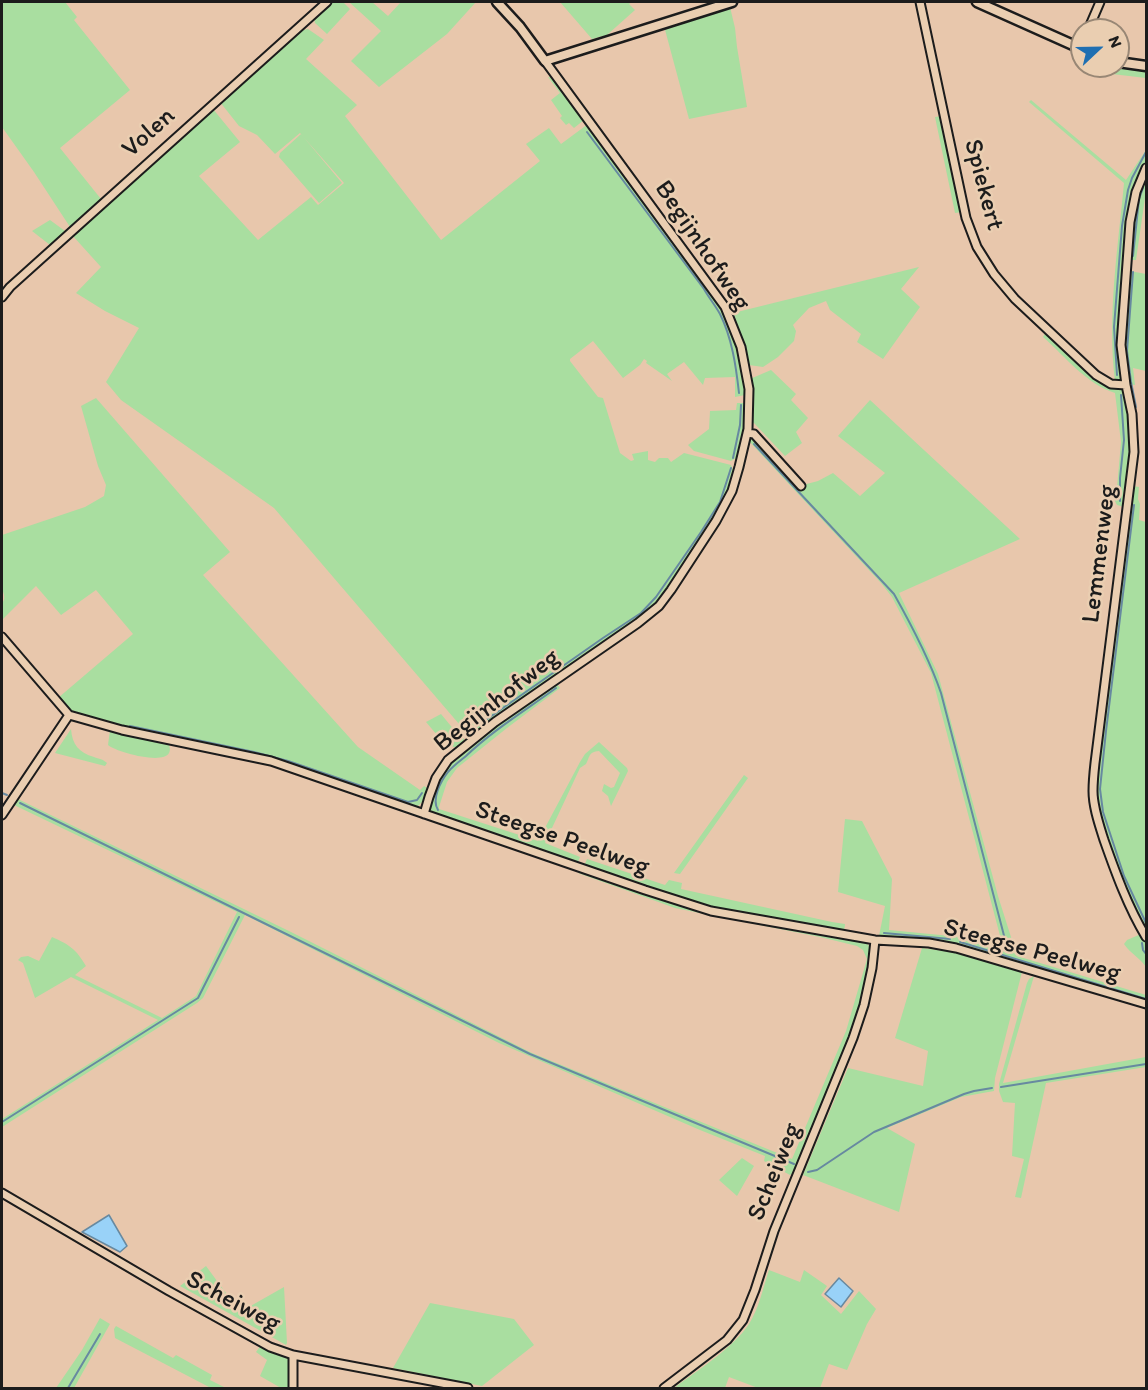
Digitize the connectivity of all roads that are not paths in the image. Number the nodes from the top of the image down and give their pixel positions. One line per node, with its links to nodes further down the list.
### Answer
1 (327, 2): 13 (street, Volen)
2 (497, 2): 9 (street)
3 (732, 2): 9 (street)
4 (920, 2): 14 (street, Spiekert)
5 (977, 2): 8 (street)
6 (1100, 2): 7 (street)
7 (1093, 18)
8 (1070, 42)
9 (545, 61): 15 (street, Begijnhofweg)
10 (1130, 64): 11 (street)
11 (1146, 66)
12 (1146, 168): 14 (street, Lemmenweg)
13 (2, 297)
14 (1126, 385): 21 (street, Lemmenweg)
15 (747, 433): 16 (street); 20 (street, Begijnhofweg)
16 (801, 486)
17 (2, 637): 18 (street)
18 (69, 715): 19 (street); 20 (street, Steegse Peelweg)
19 (2, 814)
20 (424, 814): 22 (street, Steegse Peelweg)
21 (1146, 937)
22 (875, 940): 23 (street, Steegse Peelweg); 28 (street, Scheiweg)
23 (1146, 1004)
24 (2, 1193): 25 (street, Scheiweg)
25 (293, 1354): 26 (street); 27 (street, Scheiweg)
26 (293, 1389)
27 (468, 1389)
28 (664, 1389)

